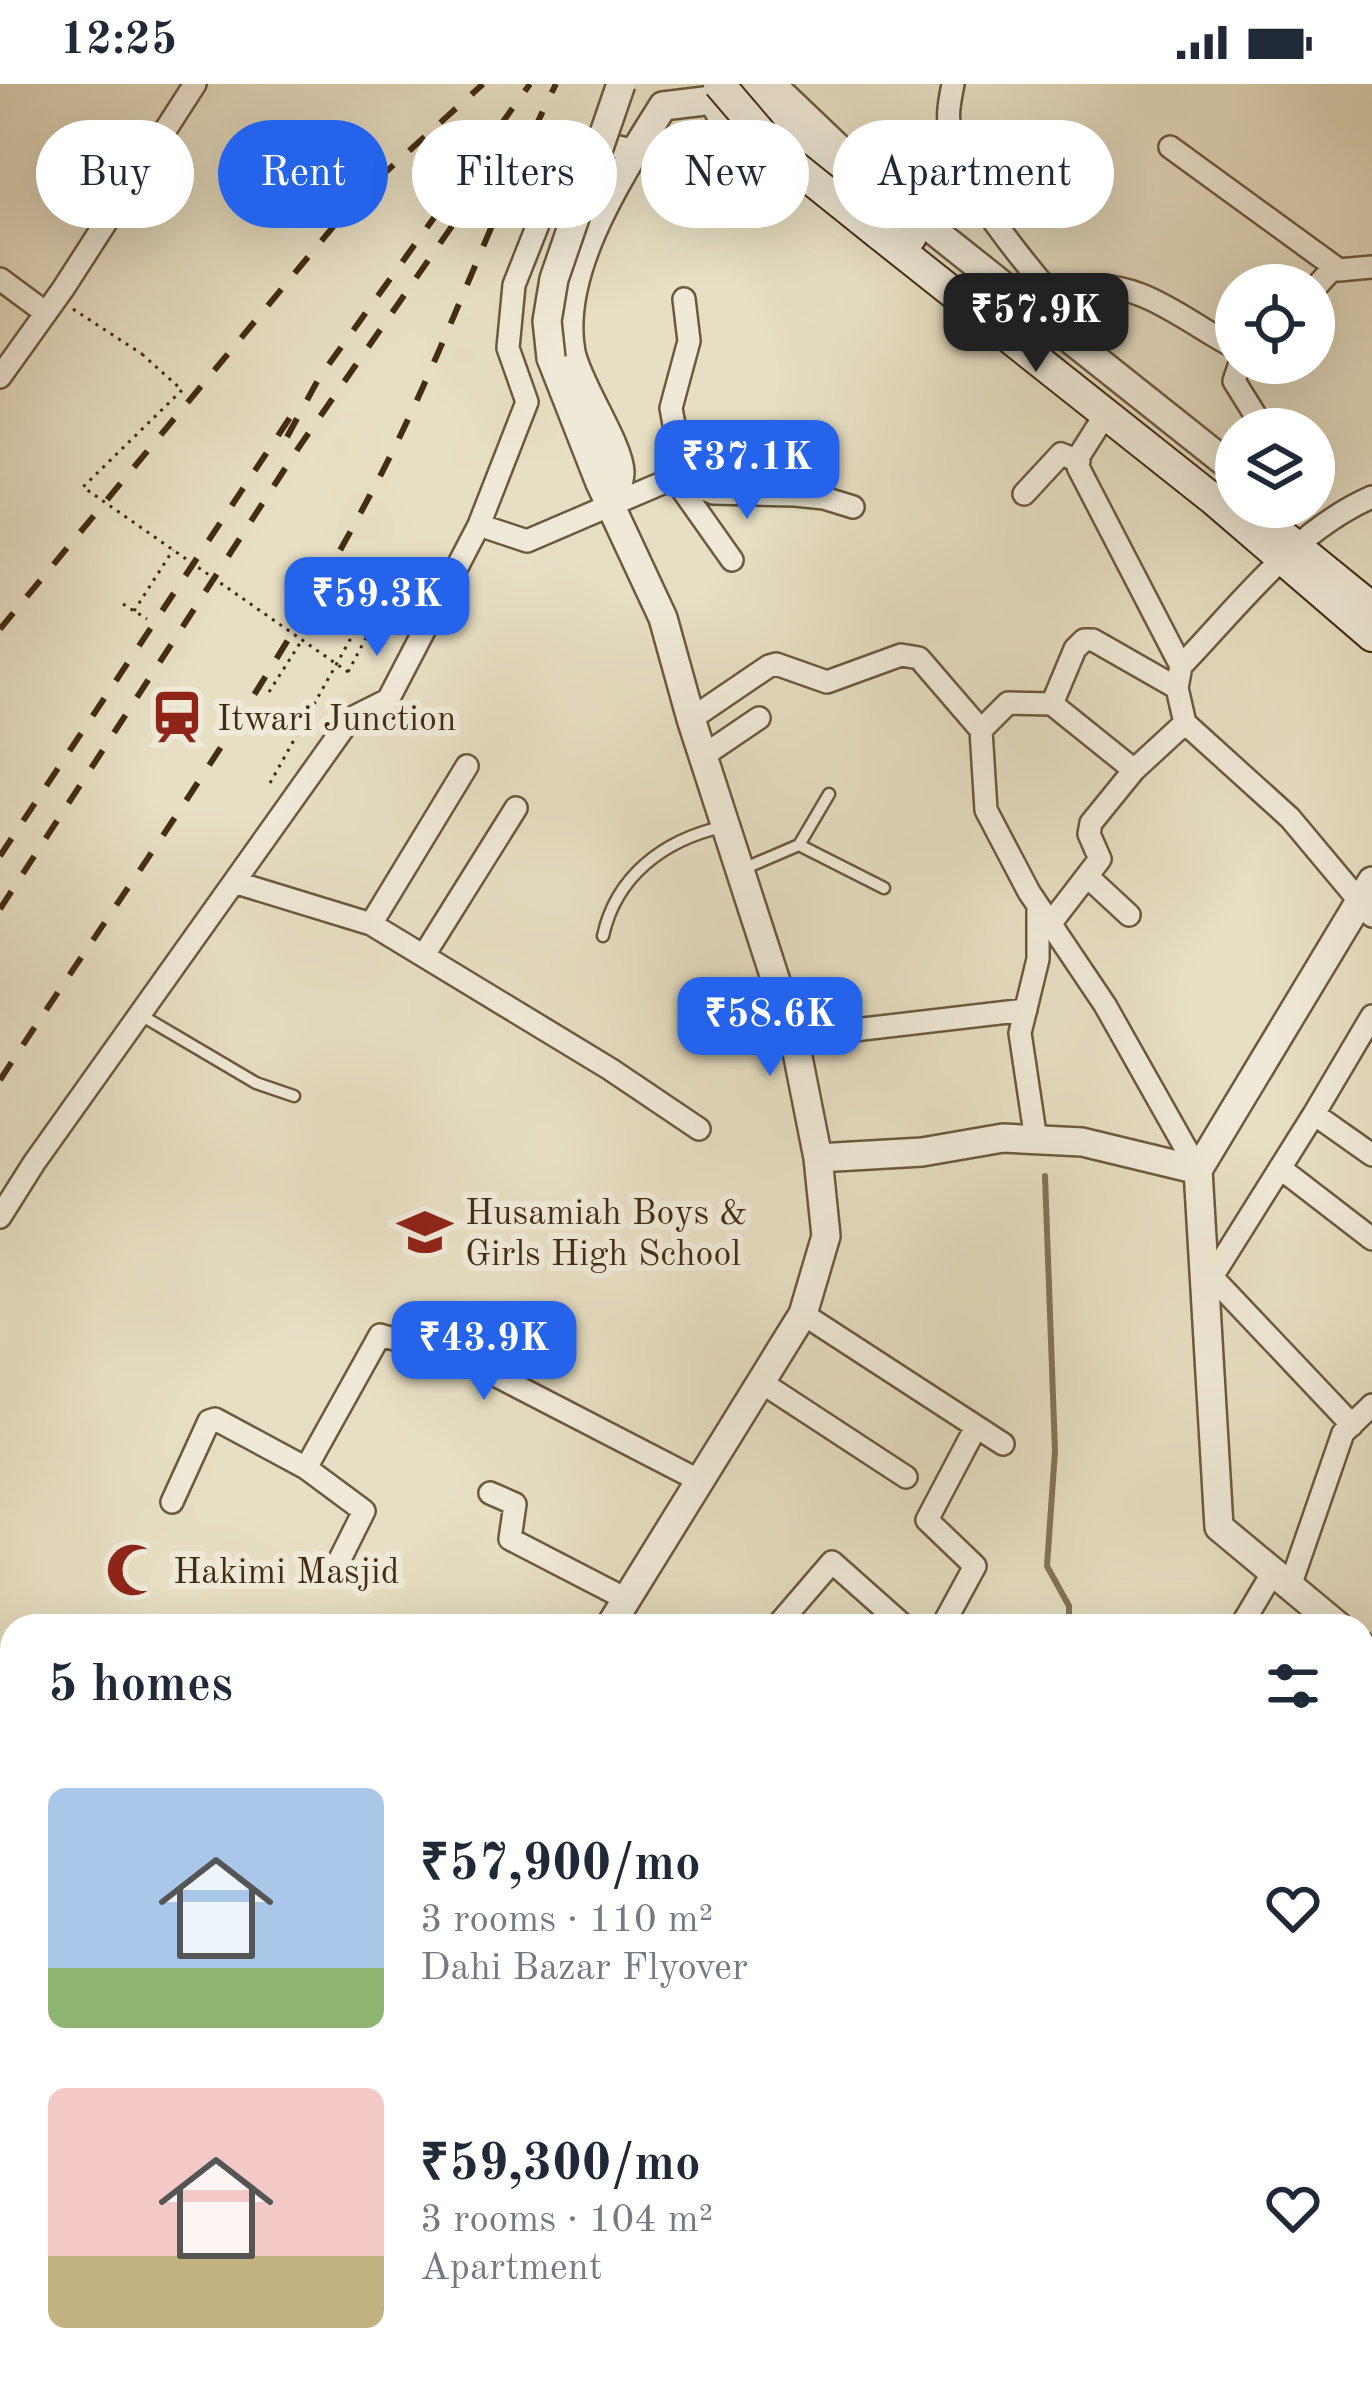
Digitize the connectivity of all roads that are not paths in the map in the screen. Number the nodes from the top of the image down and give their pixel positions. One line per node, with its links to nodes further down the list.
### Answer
1 (195, 84): 15 (street)
2 (621, 84): 25 (street, bridge)
3 (747, 84): 6 (street); 22 (main road)
4 (771, 84): 14 (street)
5 (952, 84): 14 (street)
6 (716, 92): 8 (street); 18 (street); 23 (main road, bridge)
7 (1171, 147): 9 (street)
8 (635, 152): 25 (street); 29 (street)
9 (1331, 264)
10 (1335, 267): 11 (street)
11 (1372, 267)
12 (0, 279): 15 (street)
13 (684, 299): 20 (street)
14 (1041, 300): 16 (street); 21 (street)
15 (51, 305): 17 (street)
16 (1215, 335)
17 (0, 377)
18 (1098, 426): 19 (street); 27 (street)
19 (1078, 461): 24 (street); 35 (street)
20 (678, 474): 25 (street); 28 (street); 32 (street)
21 (1215, 478)
22 (1215, 481)
23 (1215, 483)
24 (1024, 494)
25 (605, 495): 29 (street); 38 (street)
26 (1372, 497): 31 (street)
27 (1215, 500)
28 (853, 507)
29 (479, 525): 50 (street)
30 (1264, 528): 31 (main road)
31 (1289, 554): 33 (main road); 34 (main road); 35 (street)
32 (732, 560)
33 (1372, 608)
34 (1372, 636)
35 (1179, 677): 36 (street); 39 (street)
36 (1052, 704): 40 (street); 43 (street)
37 (759, 718): 41 (street)
38 (691, 719): 40 (street); 41 (street)
39 (1184, 723): 43 (street); 52 (street)
40 (981, 730): 53 (street)
41 (703, 756): 46 (street)
42 (467, 766): 55 (street)
43 (1134, 770): 49 (street)
44 (829, 794): 47 (lane)
45 (516, 808): 57 (street)
46 (725, 826): 48 (street); 56 (lane)
47 (799, 845): 48 (lane); 51 (lane)
48 (740, 871): 61 (street)
49 (1088, 877): 53 (street); 54 (street)
50 (237, 883): 55 (street); 59 (street)
51 (884, 888)
52 (1367, 900): 69 (street)
53 (1044, 915): 58 (street); 69 (street)
54 (1129, 915)
55 (371, 924): 57 (street)
56 (603, 936)
57 (424, 955): 64 (street)
58 (1026, 1010): 61 (street); 65 (street)
59 (139, 1015): 62 (lane); 70 (street)
60 (1372, 1016): 63 (street)
61 (794, 1036): 67 (street)
62 (294, 1096)
63 (1314, 1114): 66 (street); 68 (street)
64 (699, 1129)
65 (1036, 1140): 67 (street); 69 (street)
66 (1372, 1155)
67 (818, 1158): 73 (street)
68 (1280, 1168): 71 (street); 72 (street)
69 (1198, 1170): 72 (street)
70 (0, 1217)
71 (1372, 1239)
72 (1208, 1282): 76 (street); 85 (street)
73 (803, 1313): 74 (street); 77 (street)
74 (761, 1382): 80 (street); 81 (street)
75 (1372, 1405): 76 (street)
76 (1352, 1424): 85 (street)
77 (976, 1426): 78 (street); 90 (street)
78 (1003, 1444)
79 (306, 1468): 81 (street); 83 (street); 84 (street)
80 (907, 1477)
81 (700, 1481): 87 (street)
82 (490, 1492): 86 (street)
83 (172, 1502)
84 (332, 1575)
85 (1281, 1579): 91 (street); 92 (street)
86 (619, 1614)
87 (623, 1614)
88 (787, 1614): 89 (street)
89 (890, 1614)
90 (950, 1614)
91 (1251, 1614)
92 (1323, 1614)

